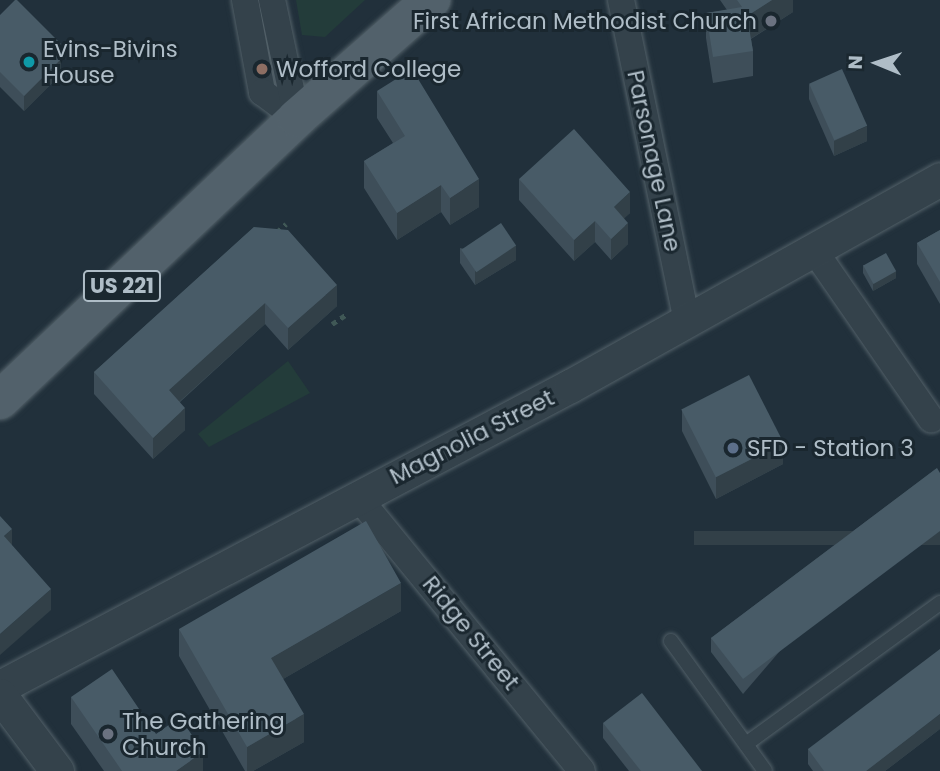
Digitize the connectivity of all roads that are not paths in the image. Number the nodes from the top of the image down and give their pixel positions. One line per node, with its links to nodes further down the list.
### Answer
1 (245, 0): 5 (street)
2 (272, 0): 5 (street)
3 (430, 0): 5 (main road, US 221)
4 (621, 0): 8 (street, Parsonage Lane)
5 (297, 118): 9 (main road, US 221)
6 (940, 179): 7 (street, Magnolia Street)
7 (814, 250): 8 (street, Magnolia Street); 10 (street)
8 (687, 321): 11 (street, Magnolia Street)
9 (0, 400)
10 (935, 425)
11 (357, 496): 14 (street, Magnolia Street); 18 (street, Ridge Street)
12 (940, 603): 16 (lane)
13 (671, 640): 16 (lane)
14 (0, 687)
15 (0, 695): 17 (street)
16 (746, 744): 19 (lane)
17 (57, 771)
18 (582, 771)
19 (765, 771)

